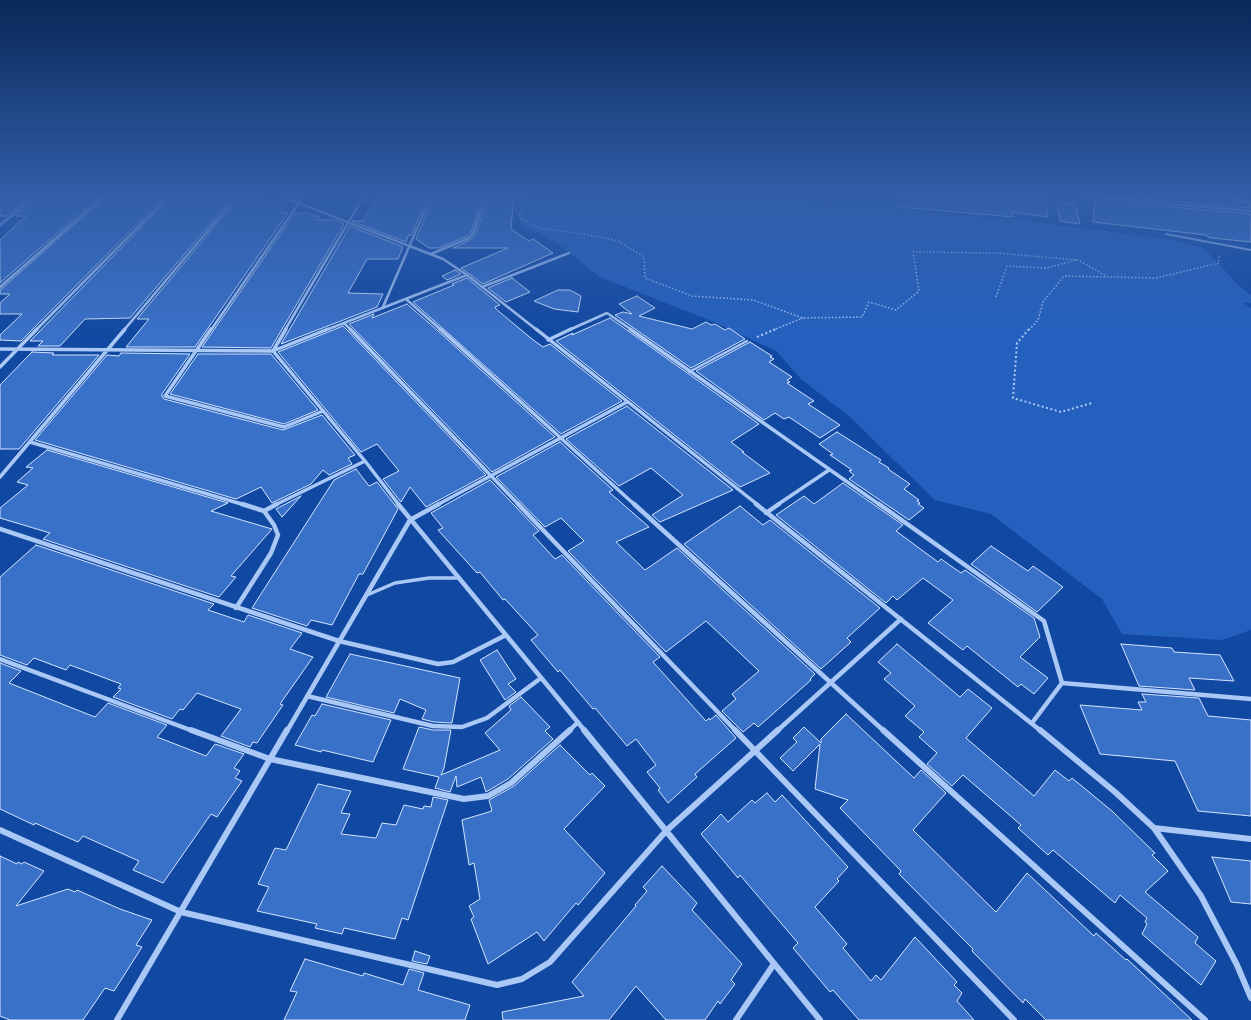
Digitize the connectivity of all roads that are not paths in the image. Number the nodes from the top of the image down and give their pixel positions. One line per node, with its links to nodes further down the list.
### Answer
1 (52, 242): 15 (street)
2 (124, 242): 23 (street)
3 (198, 242): 24 (street)
4 (272, 242): 25 (street)
5 (337, 242): 26 (street)
6 (401, 242): 10 (street)
7 (411, 242): 10 (street)
8 (460, 242): 13 (street)
9 (1203, 242): 11 (lane)
10 (410, 245): 13 (street); 18 (street)
11 (1251, 250)
12 (569, 253): 16 (street)
13 (431, 254): 14 (street)
14 (467, 275): 16 (street); 17 (street)
15 (0, 287)
16 (482, 287): 20 (street)
17 (406, 299): 18 (street); 31 (street)
18 (383, 308): 19 (street)
19 (344, 323): 26 (street); 35 (street)
20 (548, 340): 28 (street); 29 (street)
21 (747, 341): 28 (lane)
22 (0, 349): 23 (street)
23 (17, 349): 24 (street); 27 (street)
24 (106, 350): 25 (street); 32 (street)
25 (195, 351): 26 (street); 30 (street)
26 (273, 351): 30 (street)
27 (0, 367)
28 (689, 372): 34 (street)
29 (627, 402): 31 (street); 38 (street)
30 (323, 411): 33 (street)
31 (561, 438): 35 (street); 49 (street)
32 (30, 442): 36 (street); 37 (street)
33 (365, 461): 37 (street); 39 (street)
34 (829, 470): 38 (street); 50 (street)
35 (491, 476): 39 (street); 55 (street)
36 (0, 477)
37 (264, 511): 43 (street)
38 (766, 513): 44 (street)
39 (410, 520): 41 (street); 42 (street)
40 (0, 529): 43 (street)
41 (459, 578): 42 (lane); 45 (street)
42 (367, 595): 46 (street)
43 (236, 608): 46 (street)
44 (901, 619): 49 (street); 54 (street)
45 (506, 636): 46 (street); 48 (street)
46 (340, 641): 51 (street)
47 (0, 658): 56 (street)
48 (541, 678): 51 (street); 53 (street)
49 (831, 682): 55 (street); 68 (street)
50 (1062, 683): 52 (street); 54 (street)
51 (307, 696): 56 (street)
52 (1251, 699)
53 (578, 722): 56 (street); 59 (street)
54 (1032, 723): 57 (street)
55 (755, 751): 59 (street); 67 (street)
56 (270, 759): 61 (street)
57 (1154, 828): 60 (street); 63 (street)
58 (0, 830): 61 (street)
59 (666, 831): 61 (street); 62 (street)
60 (1251, 839)
61 (181, 912): 64 (street)
62 (774, 964): 65 (street); 66 (street)
63 (1251, 998)
64 (117, 1020)
65 (736, 1020)
66 (820, 1020)
67 (1014, 1020)
68 (1205, 1020)

